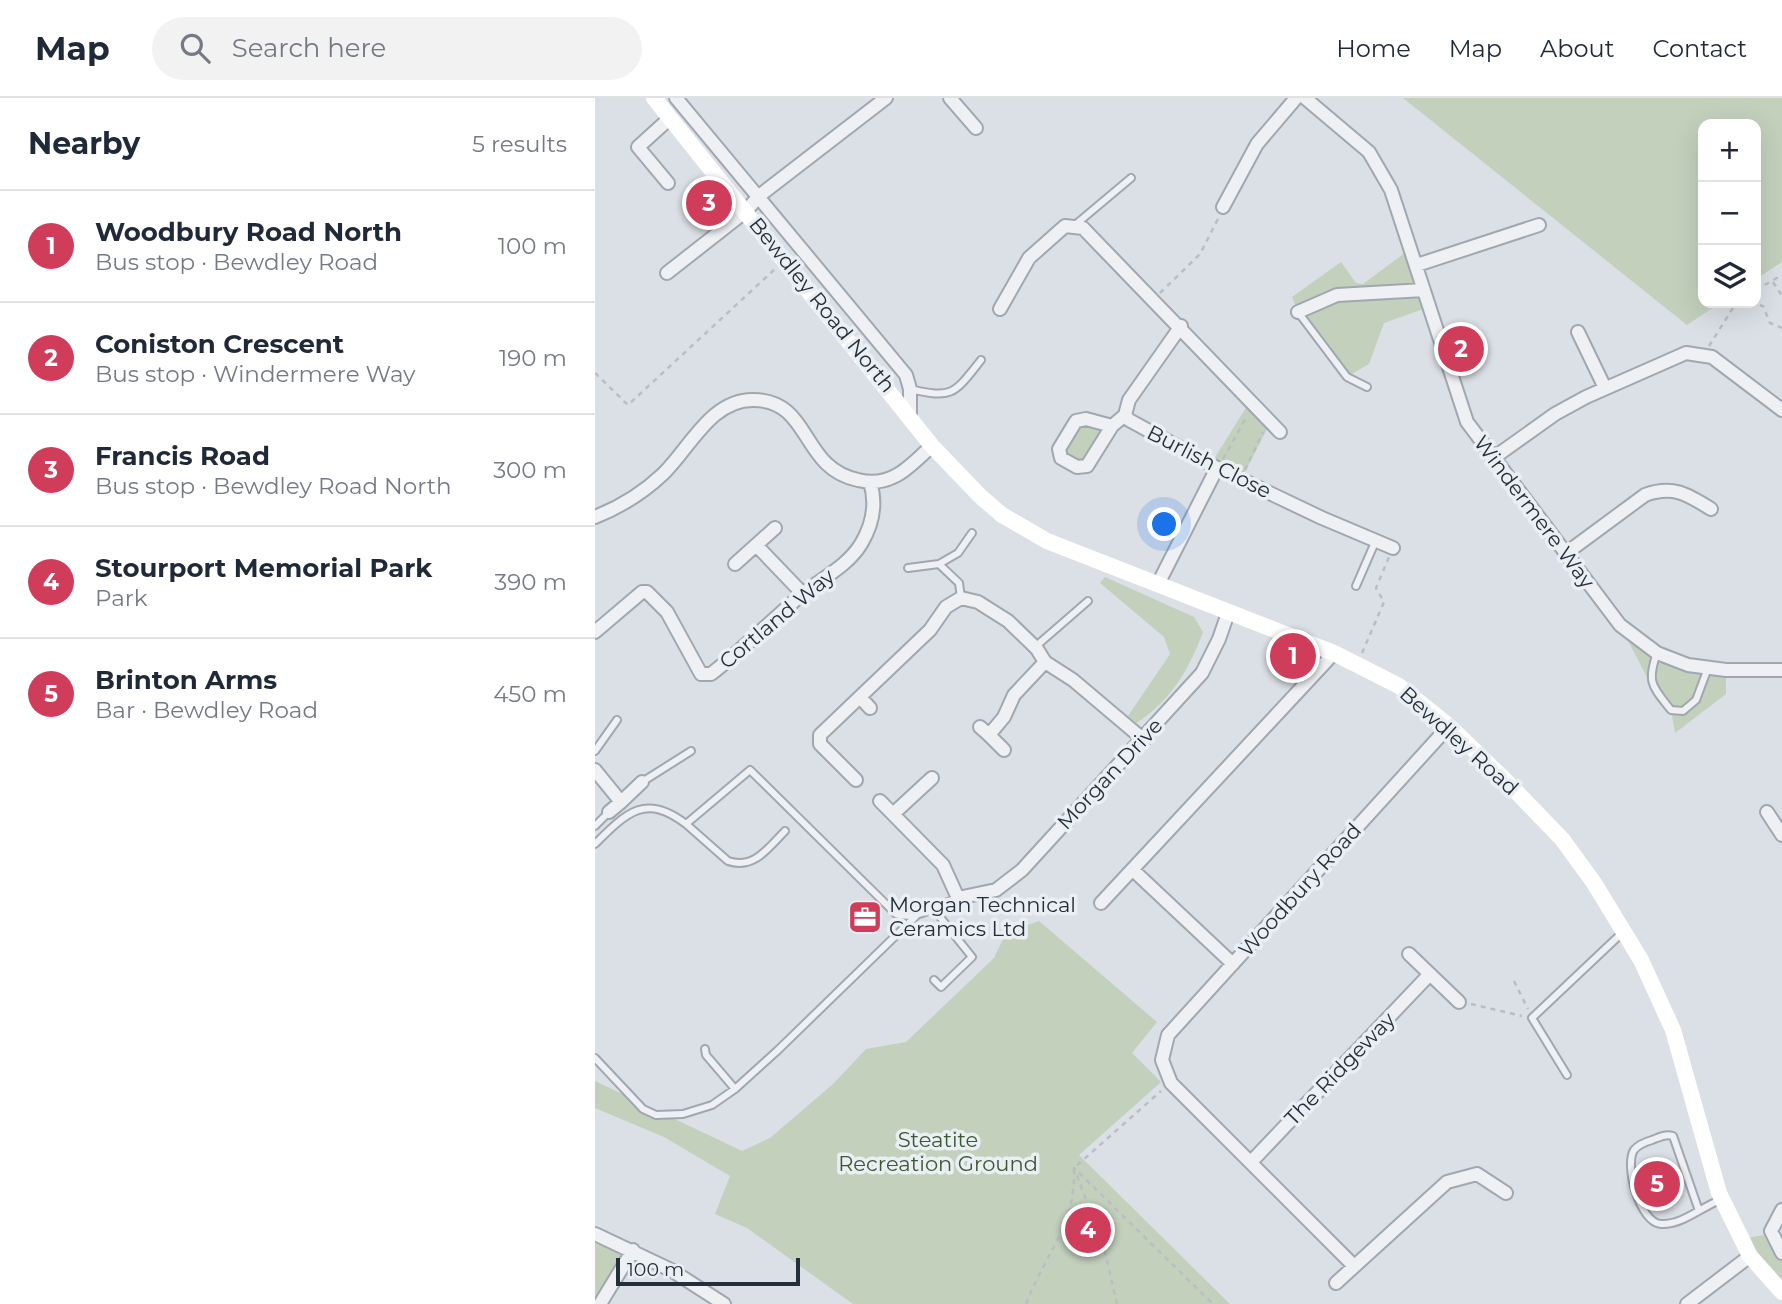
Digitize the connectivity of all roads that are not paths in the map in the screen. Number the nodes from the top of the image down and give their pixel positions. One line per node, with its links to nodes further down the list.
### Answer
1 (654, 98): 7 (main road, Bewdley Road North)
2 (675, 98): 11 (street)
3 (886, 98): 11 (street)
4 (950, 98): 8 (street)
5 (1296, 98): 12 (street)
6 (1305, 98): 16 (street, Windermere Way)
7 (670, 118): 10 (street); 13 (main road, Bewdley Road North)
8 (976, 128)
9 (1131, 178): 14 (lane)
10 (669, 183)
11 (759, 196): 13 (street); 26 (street)
12 (1223, 207)
13 (746, 211): 17 (street); 28 (main road, Bewdley Road North)
14 (1075, 225): 19 (street); 21 (street)
15 (1539, 225): 16 (street)
16 (1417, 265): 18 (street, Windermere Way)
17 (667, 273)
18 (1424, 290): 20 (street); 35 (street, Windermere Way)
19 (1000, 309)
20 (1298, 312): 24 (lane)
21 (1181, 326): 29 (street, Burlish Close); 32 (street)
22 (1578, 332): 25 (street)
23 (981, 360): 26 (lane)
24 (1367, 387)
25 (1605, 388): 27 (street); 35 (street)
26 (910, 389): 28 (street)
27 (1782, 410)
28 (910, 414): 34 (main road, Bewdley Road)
29 (1125, 415): 31 (street); 36 (street, Burlish Close)
30 (1094, 424): 31 (street); 33 (street); 33 (street)
31 (1112, 426): 33 (street)
32 (1280, 432)
33 (1102, 441)
34 (932, 446): 37 (street); 49 (main road, Bewdley Road)
35 (1492, 460): 45 (street, Windermere Way)
36 (1217, 468): 42 (street, Burlish Close); 49 (street)
37 (870, 482): 39 (street); 51 (street, Cortland Way)
38 (1711, 509): 45 (street)
39 (595, 517)
40 (775, 528): 43 (street)
41 (972, 533): 47 (lane)
42 (1375, 540): 44 (street, Burlish Close); 50 (lane)
43 (757, 547): 46 (street); 51 (street)
44 (1393, 548)
45 (1566, 554): 58 (street, Windermere Way)
46 (735, 564)
47 (939, 564): 48 (lane); 52 (lane)
48 (908, 568)
49 (1158, 584): 54 (main road, Bewdley Road)
50 (1356, 586)
51 (803, 594): 55 (street, Cortland Way)
52 (961, 598): 56 (street); 62 (street)
53 (1088, 601): 56 (lane)
54 (1228, 613): 57 (main road, Bewdley Road); 66 (street, Morgan Drive)
55 (595, 632)
56 (1035, 647): 59 (street)
57 (1334, 653): 65 (main road, Bewdley Road); 84 (street)
58 (1657, 653): 60 (street, Windermere Way); 60 (lane)
59 (1045, 662): 66 (street); 67 (street)
60 (1708, 668): 61 (street, Windermere Way)
61 (1782, 670)
62 (860, 697): 63 (street); 72 (street)
63 (870, 708)
64 (617, 719): 68 (lane)
65 (1449, 726): 89 (main road, Bewdley Road); 91 (street, Woodbury Road)
66 (1144, 740): 85 (street, Morgan Drive)
67 (1004, 750)
68 (595, 751)
69 (691, 751): 73 (lane)
70 (595, 770): 75 (street)
71 (932, 778): 78 (street)
72 (856, 780)
73 (642, 782): 75 (street)
74 (880, 801): 78 (street)
75 (621, 802): 77 (street)
76 (1767, 812): 82 (street)
77 (609, 813): 80 (lane)
78 (893, 814): 85 (street)
79 (686, 824): 81 (lane); 83 (lane); 88 (lane)
80 (595, 826)
81 (785, 831)
82 (1782, 835)
83 (595, 844)
84 (1133, 870): 86 (street); 91 (street)
85 (958, 898): 87 (lane)
86 (1101, 903)
87 (932, 907): 88 (lane); 93 (lane)
88 (918, 914): 98 (lane)
89 (1624, 931): 97 (lane); 101 (main road, Bewdley Road)
90 (1409, 954): 92 (street)
91 (1233, 964): 99 (street, Woodbury Road)
92 (1429, 975): 94 (street); 99 (street, The Ridgeway)
93 (934, 980)
94 (1459, 1002)
95 (705, 1049): 98 (lane)
96 (595, 1058): 98 (lane)
97 (1567, 1075)
98 (735, 1089)
99 (1251, 1162): 108 (street)
100 (1506, 1194): 108 (street)
101 (1722, 1200): 102 (lane); 107 (main road, Bewdley Road)
102 (1698, 1208): 102 (lane)
103 (1782, 1210): 106 (street)
104 (595, 1234): 105 (street)
105 (632, 1250): 111 (street); 112 (street)
106 (1782, 1253)
107 (1750, 1256): 110 (main road, Bewdley Road); 113 (street)
108 (1355, 1266): 109 (street)
109 (1336, 1283)
110 (1782, 1292)
111 (600, 1304)
112 (724, 1304)
113 (1687, 1304)

